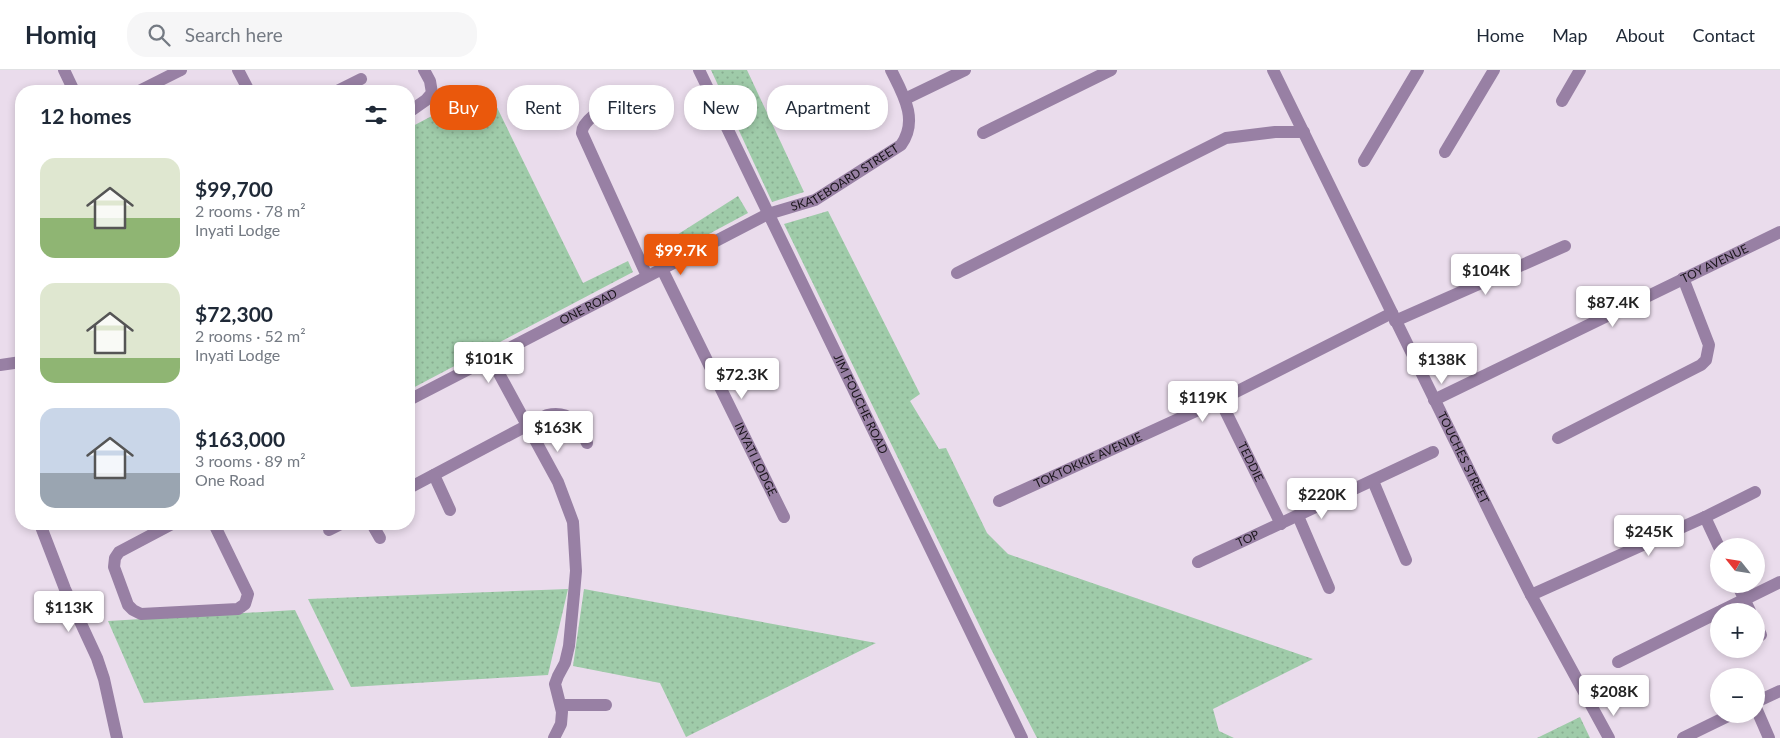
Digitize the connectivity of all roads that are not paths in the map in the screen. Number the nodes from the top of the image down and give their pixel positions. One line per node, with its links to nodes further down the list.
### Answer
1 (64, 70): 15 (street)
2 (181, 70): 16 (street)
3 (238, 70): 17 (street)
4 (424, 70): 21 (street)
5 (699, 70): 27 (street, JIM FOUCHE ROAD)
6 (891, 70): 19 (street, SKATEBOARD STREET)
7 (965, 70): 19 (street)
8 (1111, 70): 13 (street)
9 (1274, 70): 23 (street, TOUCHES STREET)
10 (1418, 70): 26 (street)
11 (1494, 70): 25 (street)
12 (1580, 70): 20 (street)
13 (1085, 76): 24 (street)
14 (361, 79): 18 (street)
15 (71, 85)
16 (151, 85)
17 (246, 85)
18 (349, 85)
19 (905, 99): 27 (street, SKATEBOARD STREET)
20 (1562, 101)
21 (415, 108)
22 (589, 120): 32 (street)
23 (1304, 132): 31 (street); 34 (street, TOUCHES STREET)
24 (982, 133)
25 (1445, 152)
26 (1364, 161)
27 (768, 214): 30 (street, ONE ROAD); 77 (street, JIM FOUCHE ROAD)
28 (1780, 232): 33 (street, TOY AVENUE)
29 (1565, 246): 34 (street, TOKTOKKIE AVENUE)
30 (662, 268): 32 (street, ONE ROAD); 52 (street, INYATI LODGE)
31 (957, 273)
32 (647, 276): 35 (street, ONE ROAD)
33 (1683, 278): 40 (street, TOY AVENUE); 42 (street)
34 (1393, 317): 39 (street, TOKTOKKIE AVENUE); 40 (street, TOUCHES STREET)
35 (490, 358): 38 (street, ONE ROAD); 41 (street)
36 (15, 363): 37 (street)
37 (0, 365)
38 (415, 397)
39 (1220, 400): 49 (street, TOKTOKKIE AVENUE); 54 (street, TEDDIE)
40 (1434, 400): 65 (street, TOUCHES STREET)
41 (528, 426): 43 (street); 45 (street); 71 (street)
42 (1558, 438)
43 (587, 443)
44 (1433, 452): 46 (street, TOP)
45 (434, 475): 47 (street); 50 (street)
46 (1374, 480): 51 (street, TOP); 61 (street)
47 (415, 485)
48 (1755, 492): 53 (street)
49 (999, 501)
50 (450, 510)
51 (1298, 516): 54 (street, TOP); 64 (street)
52 (784, 517)
53 (1705, 517): 60 (street); 65 (street)
54 (1281, 524): 62 (street, TOP)
55 (42, 530): 75 (street)
56 (161, 530): 57 (street)
57 (217, 530)
58 (375, 530): 59 (street)
59 (380, 538)
60 (1715, 538)
61 (1406, 560)
62 (1198, 562)
63 (1780, 582): 66 (street)
64 (1329, 588)
65 (1531, 596): 78 (street, TOUCHES STREET)
66 (1751, 603)
67 (1710, 617): 68 (street)
68 (1618, 662)
69 (1780, 690): 70 (street)
70 (1765, 698)
71 (561, 705): 72 (street); 76 (street)
72 (606, 705)
73 (1714, 723): 79 (street)
74 (1762, 723): 80 (street)
75 (117, 738)
76 (554, 738)
77 (1022, 738)
78 (1609, 738)
79 (1683, 738)
80 (1769, 738)

